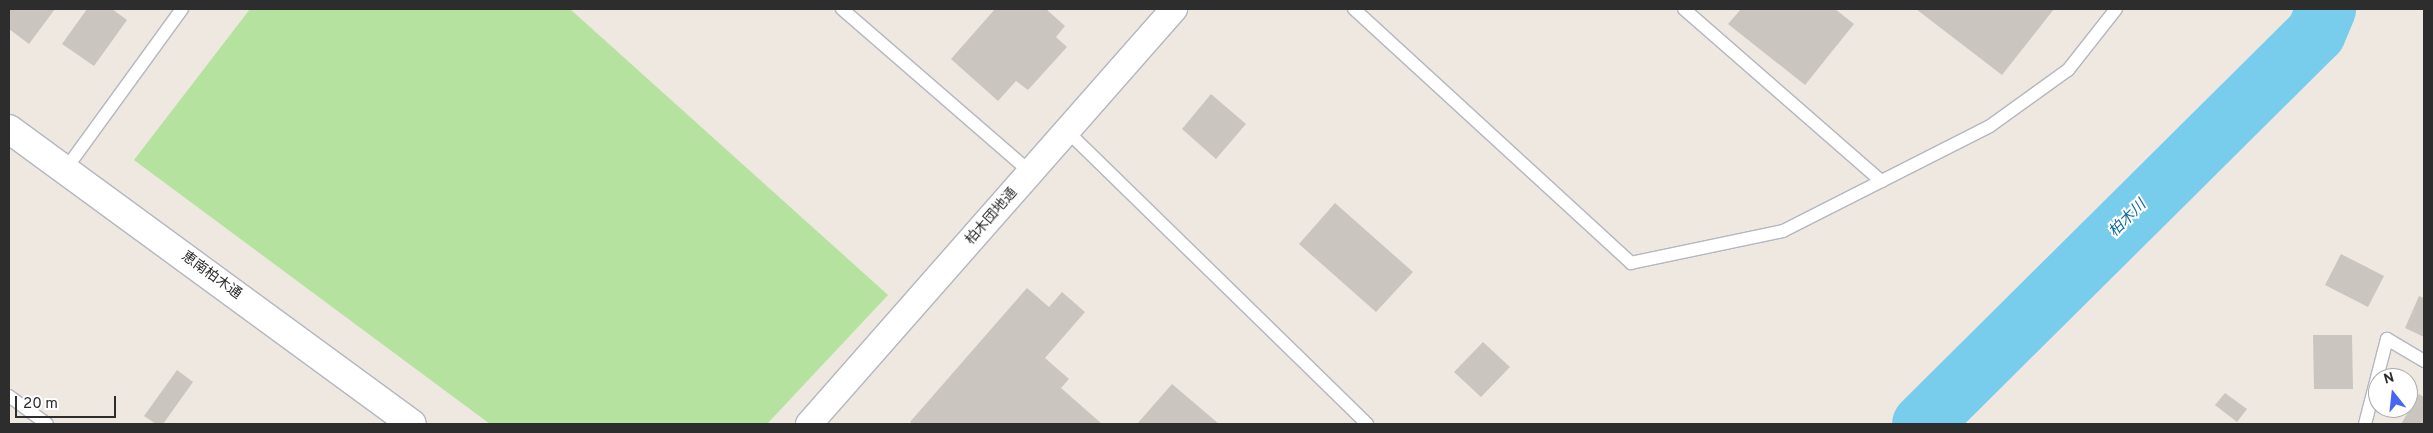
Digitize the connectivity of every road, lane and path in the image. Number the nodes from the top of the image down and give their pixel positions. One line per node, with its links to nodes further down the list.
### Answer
1 (182, 9): 9 (lane)
2 (842, 9): 10 (lane)
3 (1174, 9): 8 (street, 柏木団地通)
4 (1354, 9): 11 (lane)
5 (1684, 9): 11 (lane)
6 (2116, 9): 11 (lane)
7 (9, 128): 9 (street, 恵南柏木通)
8 (1068, 132): 10 (street, 柏木団地通); 17 (lane)
9 (65, 170): 15 (street, 恵南柏木通)
10 (1031, 173): 16 (street, 柏木団地通)
11 (1880, 181)
12 (2424, 361): 18 (lane)
13 (9, 396): 14 (lane)
14 (47, 424)
15 (412, 424)
16 (809, 424)
17 (1367, 424)
18 (2365, 424)

